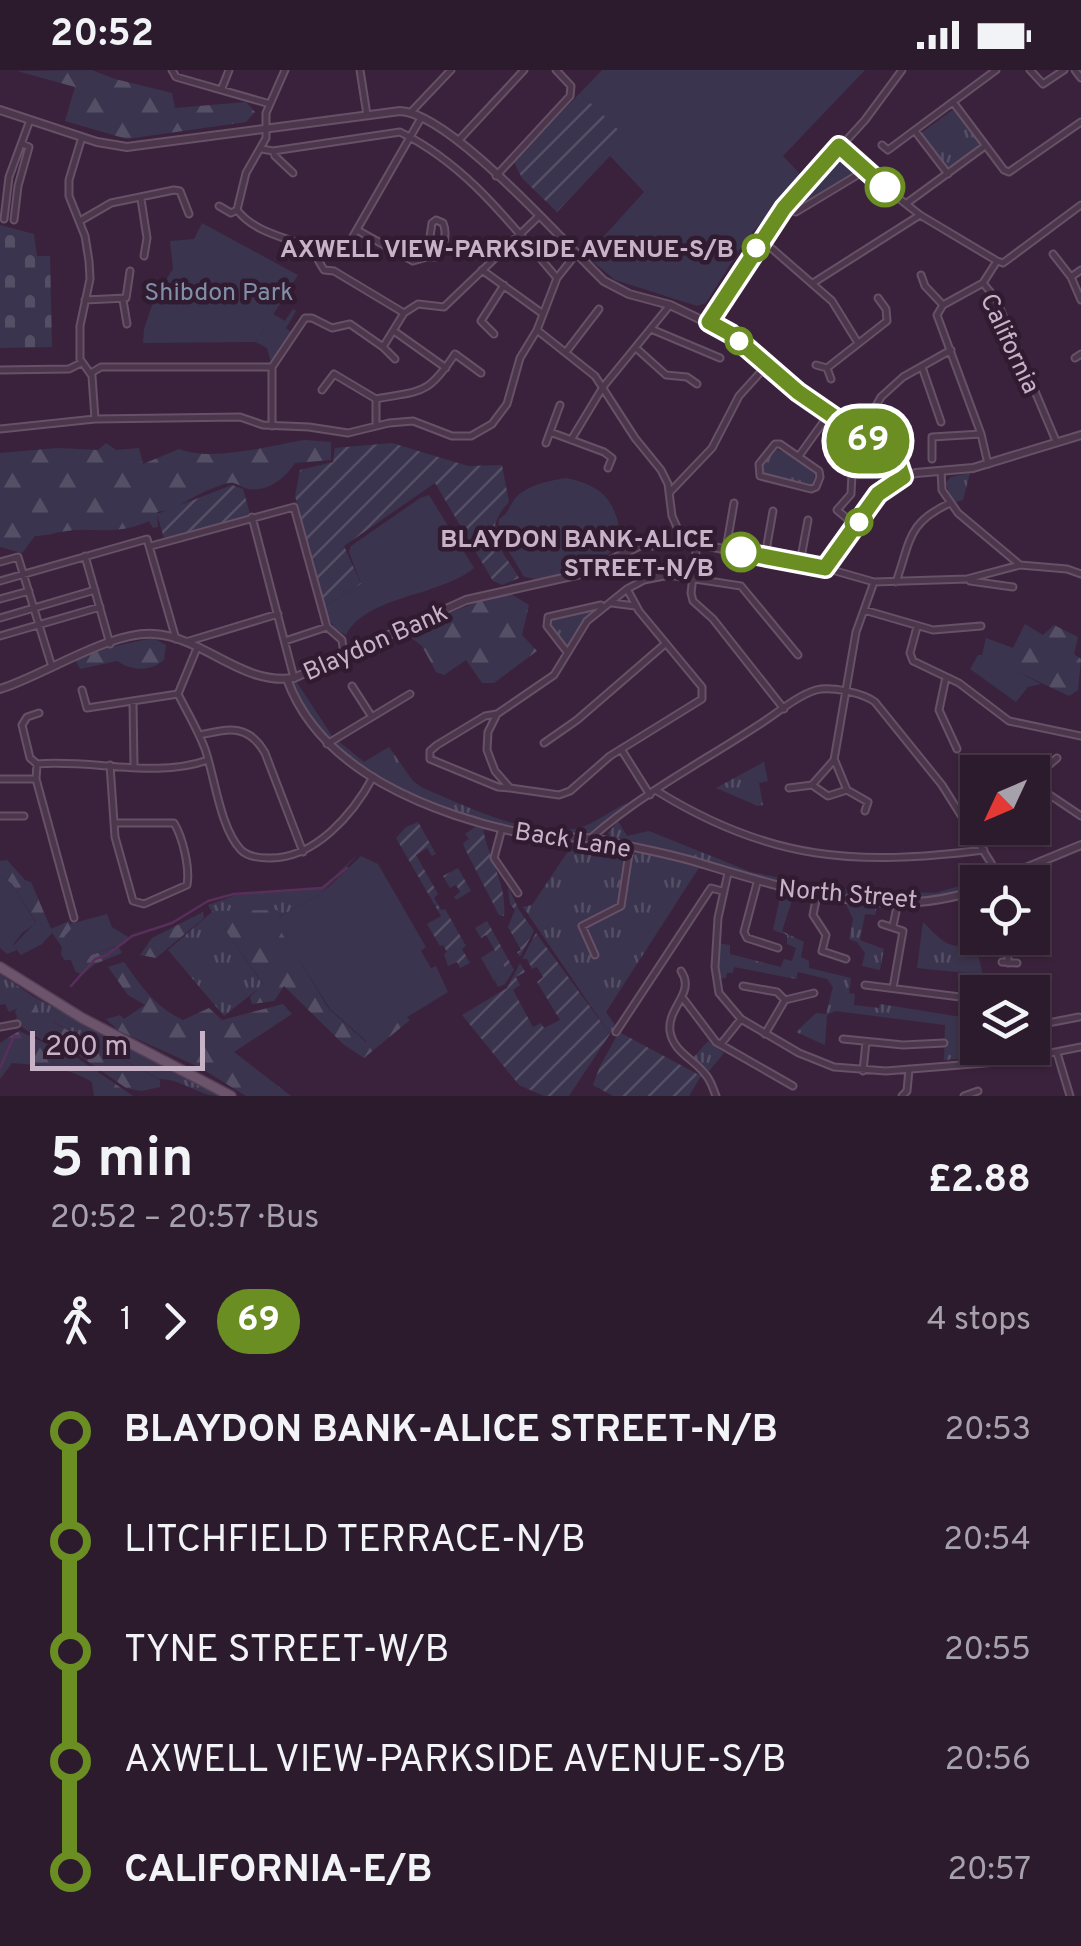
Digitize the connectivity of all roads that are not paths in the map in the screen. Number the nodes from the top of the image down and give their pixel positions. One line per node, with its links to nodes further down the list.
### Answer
1 (172, 70): 14 (street)
2 (228, 70): 14 (street)
3 (285, 70): 16 (street)
4 (360, 70): 19 (street)
5 (451, 70): 18 (street)
6 (524, 70): 27 (street)
7 (556, 70): 39 (street)
8 (902, 70): 30 (street)
9 (996, 70): 15 (street)
10 (1030, 70): 11 (street)
11 (1064, 70)
12 (1075, 70): 13 (street)
13 (1081, 78)
14 (222, 88): 16 (street)
15 (954, 102): 24 (street); 31 (street)
16 (270, 104): 23 (street)
17 (0, 110): 21 (street)
18 (412, 111): 19 (street); 20 (street)
19 (368, 115): 23 (street)
20 (422, 116): 26 (street); 27 (street)
21 (30, 120): 25 (street); 28 (street)
22 (1081, 122): 31 (street)
23 (267, 130): 25 (street); 32 (street)
24 (915, 131): 29 (street); 37 (street)
25 (82, 137): 51 (street)
26 (410, 137): 33 (street); 52 (street); 53 (street)
27 (458, 140): 39 (street)
28 (22, 144): 38 (street); 50 (street)
29 (882, 144)
30 (839, 146): 34 (street, California); 44 (street)
31 (986, 146): 37 (street)
32 (262, 149): 33 (street); 45 (street)
33 (273, 150): 36 (street)
34 (864, 171): 41 (street, California); 44 (street)
35 (0, 173): 38 (street)
36 (293, 173)
37 (948, 174): 41 (street)
38 (9, 176): 49 (street)
39 (496, 176): 48 (street)
40 (140, 198): 46 (street); 51 (street); 58 (street)
41 (906, 204): 47 (street, California)
42 (1081, 205): 60 (street)
43 (218, 206): 45 (street)
44 (784, 208): 54 (street)
45 (237, 210): 77 (street)
46 (189, 214)
47 (920, 215): 60 (street, California); 68 (street)
48 (539, 216): 53 (street); 56 (street)
49 (4, 219)
50 (14, 220)
51 (80, 221): 71 (street)
52 (357, 230): 55 (street); 59 (street)
53 (519, 234): 61 (street); 66 (street)
54 (761, 240): 68 (street); 80 (street)
55 (348, 245)
56 (576, 254): 66 (street); 74 (street)
57 (1053, 254): 65 (street)
58 (144, 256)
59 (426, 256): 59 (street)
60 (997, 262): 67 (street, California)
61 (482, 270): 69 (street); 77 (street)
62 (1081, 270): 65 (street)
63 (130, 272): 72 (street)
64 (921, 275): 75 (street)
65 (1071, 277): 73 (street)
66 (557, 278): 78 (street)
67 (983, 283): 75 (street); 121 (street, California)
68 (812, 284): 87 (street)
69 (504, 286): 78 (street); 86 (street)
70 (878, 298): 79 (street)
71 (85, 300): 72 (street); 94 (street)
72 (123, 300): 81 (street)
73 (1081, 300)
74 (670, 305): 80 (street); 83 (street)
75 (943, 305): 90 (street)
76 (599, 309): 91 (street)
77 (404, 313): 85 (street)
78 (542, 314): 84 (street)
79 (888, 321): 82 (street); 87 (street)
80 (709, 322): 95 (street)
81 (127, 324)
82 (893, 327)
83 (651, 328): 89 (street); 92 (street)
84 (536, 330): 91 (street); 114 (street)
85 (394, 331): 88 (street); 99 (street)
86 (494, 334)
87 (858, 343): 100 (street)
88 (383, 347): 93 (street); 97 (street)
89 (636, 348): 105 (street); 106 (street)
90 (950, 350): 98 (street); 117 (street)
91 (566, 352): 106 (street)
92 (720, 358)
93 (395, 359)
94 (81, 363): 101 (street); 102 (street)
95 (767, 364): 110 (street); 130 (street)
96 (816, 365): 100 (street)
97 (272, 366): 102 (street); 113 (street)
98 (922, 367): 112 (street); 118 (street)
99 (446, 368): 103 (street); 108 (street)
100 (826, 368): 104 (street)
101 (0, 370)
102 (91, 373): 111 (street)
103 (481, 373)
104 (831, 378)
105 (697, 384)
106 (603, 387): 120 (street); 130 (street)
107 (322, 390): 108 (street)
108 (376, 400): 114 (street)
109 (560, 405): 116 (street)
110 (829, 414): 118 (street); 123 (street)
111 (95, 419): 113 (street); 115 (street)
112 (941, 422)
113 (272, 426): 114 (street)
114 (376, 426)
115 (0, 428)
116 (550, 432): 120 (street); 122 (street)
117 (982, 434): 124 (street); 125 (street)
118 (859, 435): 129 (street)
119 (1081, 435): 121 (street)
120 (571, 440): 126 (street)
121 (1056, 441): 125 (street)
122 (546, 443)
123 (799, 456): 123 (street)
124 (932, 458)
125 (988, 464): 127 (street)
126 (608, 468)
127 (941, 471): 129 (street); 132 (street)
128 (857, 473): 136 (street)
129 (903, 477): 136 (street)
130 (670, 492): 138 (street)
131 (734, 503): 140 (street)
132 (950, 504): 145 (street); 153 (street)
133 (773, 511): 142 (street)
134 (252, 517): 137 (street); 164 (street); 169 (street)
135 (808, 520): 144 (street)
136 (856, 526): 146 (street)
137 (149, 543): 141 (street); 171 (street)
138 (684, 543): 139 (street, Blaydon Bank); 178 (street, Blaydon Bank)
139 (697, 544): 140 (street, Blaydon Bank); 149 (street)
140 (726, 549): 142 (street, Blaydon Bank)
141 (85, 556): 147 (street); 156 (street)
142 (765, 556): 144 (street, Blaydon Bank)
143 (0, 562): 147 (street)
144 (800, 563): 146 (street, Blaydon Bank)
145 (1020, 564): 148 (street); 150 (street)
146 (825, 568): 152 (street, Blaydon Bank)
147 (23, 574): 151 (street); 157 (street)
148 (1081, 574)
149 (693, 578): 154 (street); 179 (street); 190 (street)
150 (967, 580): 153 (street, Blaydon Bank); 155 (street)
151 (0, 581)
152 (874, 582): 153 (street, Blaydon Bank); 163 (street)
153 (896, 582)
154 (626, 588): 159 (street); 161 (street)
155 (1012, 588)
156 (95, 590): 160 (street); 162 (street)
157 (29, 591): 158 (street); 162 (street)
158 (0, 599)
159 (607, 604): 161 (street); 177 (street); 177 (street)
160 (100, 606): 166 (street); 174 (street)
161 (635, 606): 175 (street)
162 (34, 608): 165 (street); 166 (street)
163 (864, 610): 167 (street); 186 (street)
164 (278, 614): 172 (street); 173 (street)
165 (0, 618)
166 (39, 625): 170 (street); 180 (street)
167 (917, 626): 168 (street); 181 (street)
168 (981, 626)
169 (327, 628): 172 (street); 178 (street)
170 (0, 636)
171 (176, 640): 173 (street, Blaydon Bank); 174 (street, Blaydon Bank)
172 (285, 641): 182 (street)
173 (186, 642): 176 (street, Blaydon Bank)
174 (110, 644): 180 (street, Blaydon Bank)
175 (666, 644): 196 (street); 198 (street)
176 (197, 648): 182 (street, Blaydon Bank); 187 (street)
177 (567, 652): 192 (street)
178 (344, 655): 182 (street, Blaydon Bank)
179 (798, 655)
180 (52, 667): 184 (street, Blaydon Bank)
181 (946, 676): 195 (street); 199 (street)
182 (291, 678): 197 (street, Back Lane)
183 (352, 686): 193 (street)
184 (0, 689)
185 (82, 690): 189 (street)
186 (845, 693): 190 (street); 202 (street); 228 (street)
187 (178, 694): 189 (street); 194 (street)
188 (410, 694): 193 (street)
189 (133, 702): 206 (street)
190 (784, 709): 213 (street)
191 (39, 713): 203 (street)
192 (497, 714): 211 (street); 211 (street)
193 (372, 717): 197 (street)
194 (199, 736): 201 (street); 229 (street)
195 (1081, 736)
196 (544, 743)
197 (327, 744): 207 (street, Back Lane)
198 (621, 749): 211 (street); 217 (street)
199 (958, 749)
200 (1058, 758): 205 (street)
201 (208, 760): 206 (street); 229 (street)
202 (834, 760): 210 (street); 214 (street)
203 (37, 764): 204 (street); 209 (street)
204 (110, 764): 206 (street); 223 (street)
205 (1050, 765)
206 (134, 766)
207 (373, 777): 224 (street, Back Lane); 229 (street)
208 (0, 779): 209 (street)
209 (36, 780): 239 (street)
210 (812, 785): 212 (street); 214 (street)
211 (510, 788)
212 (789, 788)
213 (657, 790): 217 (street); 228 (street)
214 (847, 790): 218 (street)
215 (873, 794): 218 (street)
216 (1050, 794): 222 (street)
217 (650, 795): 225 (street)
218 (868, 802): 219 (street)
219 (865, 810)
220 (0, 816): 221 (street)
221 (24, 816)
222 (1081, 816)
223 (114, 823): 223 (street)
224 (502, 828): 225 (street, Back Lane); 235 (street)
225 (591, 838): 227 (street, Back Lane)
226 (1081, 844): 231 (street)
227 (630, 847): 232 (street, Back Lane); 243 (street)
228 (984, 850): 230 (street)
229 (303, 852)
230 (993, 865)
231 (1032, 865)
232 (724, 871): 233 (street, North Street); 234 (street)
233 (757, 883): 237 (street, North Street); 242 (street)
234 (722, 890): 257 (street); 261 (street)
235 (518, 892)
236 (960, 894): 238 (street, North Street)
237 (816, 895): 238 (street, North Street); 245 (street)
238 (898, 902): 241 (street)
239 (74, 918)
240 (882, 924): 241 (street)
241 (893, 926): 251 (street)
242 (778, 948)
243 (595, 955)
244 (1006, 955): 246 (street)
245 (846, 959)
246 (1017, 963)
247 (0, 967): 275 (main road)
248 (681, 971): 253 (street)
249 (743, 986): 255 (street)
250 (865, 986): 251 (street)
251 (893, 988): 254 (street)
252 (814, 993): 255 (street)
253 (682, 997): 266 (street); 276 (street)
254 (960, 997)
255 (786, 1000): 262 (street)
256 (1079, 1017): 258 (street)
257 (740, 1019): 262 (street); 266 (street)
258 (1050, 1023)
259 (18, 1024): 260 (street)
260 (0, 1027)
261 (616, 1032)
262 (765, 1034): 272 (street)
263 (843, 1039): 264 (street)
264 (866, 1042): 265 (street); 272 (street)
265 (944, 1043)
266 (720, 1045): 273 (street)
267 (1081, 1047): 268 (street)
268 (1057, 1052): 269 (street); 279 (street)
269 (1050, 1053)
270 (960, 1065): 271 (street)
271 (909, 1069): 272 (street); 277 (street)
272 (863, 1071)
273 (793, 1086)
274 (978, 1091): 278 (street)
275 (230, 1096)
276 (716, 1096)
277 (902, 1096)
278 (964, 1096)
279 (1070, 1096)

